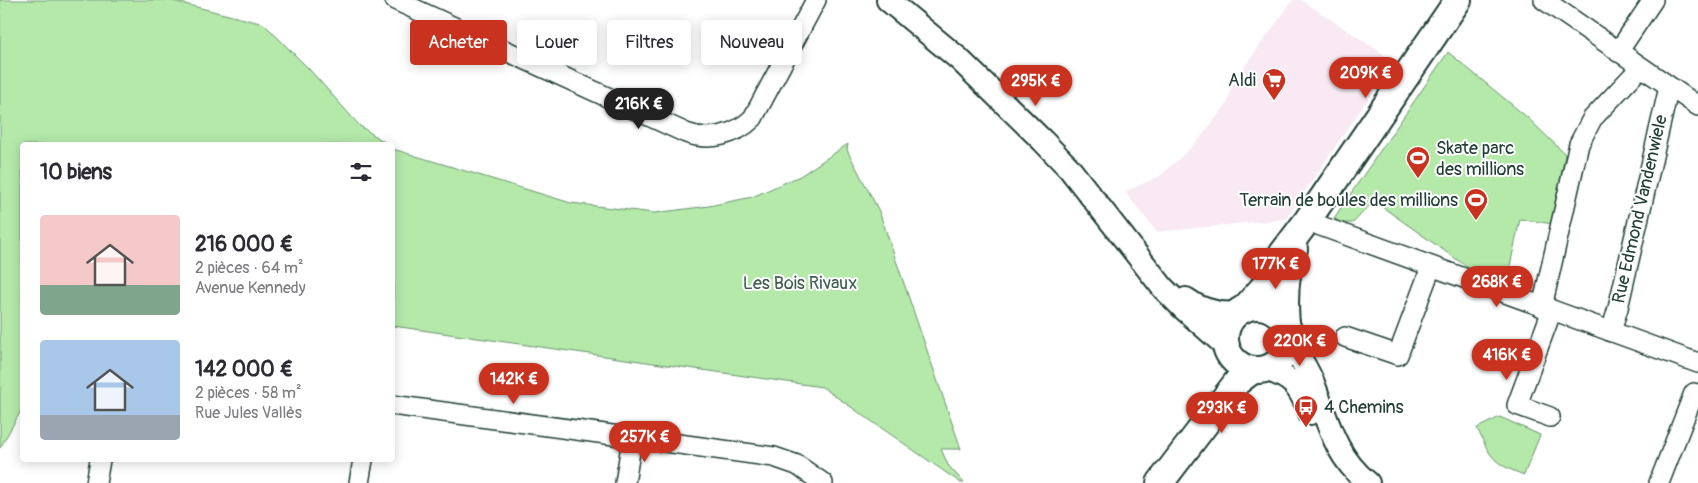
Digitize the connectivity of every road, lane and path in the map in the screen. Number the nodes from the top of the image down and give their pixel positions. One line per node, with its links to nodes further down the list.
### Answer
1 (395, 0): 2 (street)
2 (816, 0)
3 (888, 0): 12 (street)
4 (1458, 0): 11 (main road)
5 (1544, 0): 7 (street)
6 (1653, 0): 7 (street)
7 (1618, 52): 8 (street)
8 (1640, 68): 9 (street); 14 (street)
9 (1669, 87): 10 (street); 17 (street, Rue Edmond Vandenwiele)
10 (1698, 106)
11 (1307, 221): 13 (street); 15 (main road); 16 (main road)
12 (1140, 258): 15 (street); 19 (street)
13 (1431, 267): 14 (street); 18 (street)
14 (1547, 308): 17 (street); 24 (street)
15 (1241, 311): 16 (main road); 19 (main road)
16 (1287, 330): 21 (main road); 34 (street)
17 (1611, 332): 20 (street)
18 (1345, 337)
19 (1227, 348): 21 (main road); 28 (main road)
20 (1698, 363)
21 (1261, 369): 28 (main road); 33 (street)
22 (1694, 393): 35 (street)
23 (395, 406): 25 (street)
24 (1550, 417)
25 (632, 439): 31 (street); 32 (street)
26 (100, 462): 29 (street)
27 (363, 462): 30 (street)
28 (1164, 477)
29 (96, 483)
30 (359, 483)
31 (626, 483)
32 (823, 483)
33 (1354, 483)
34 (1368, 483)
35 (1660, 483)

